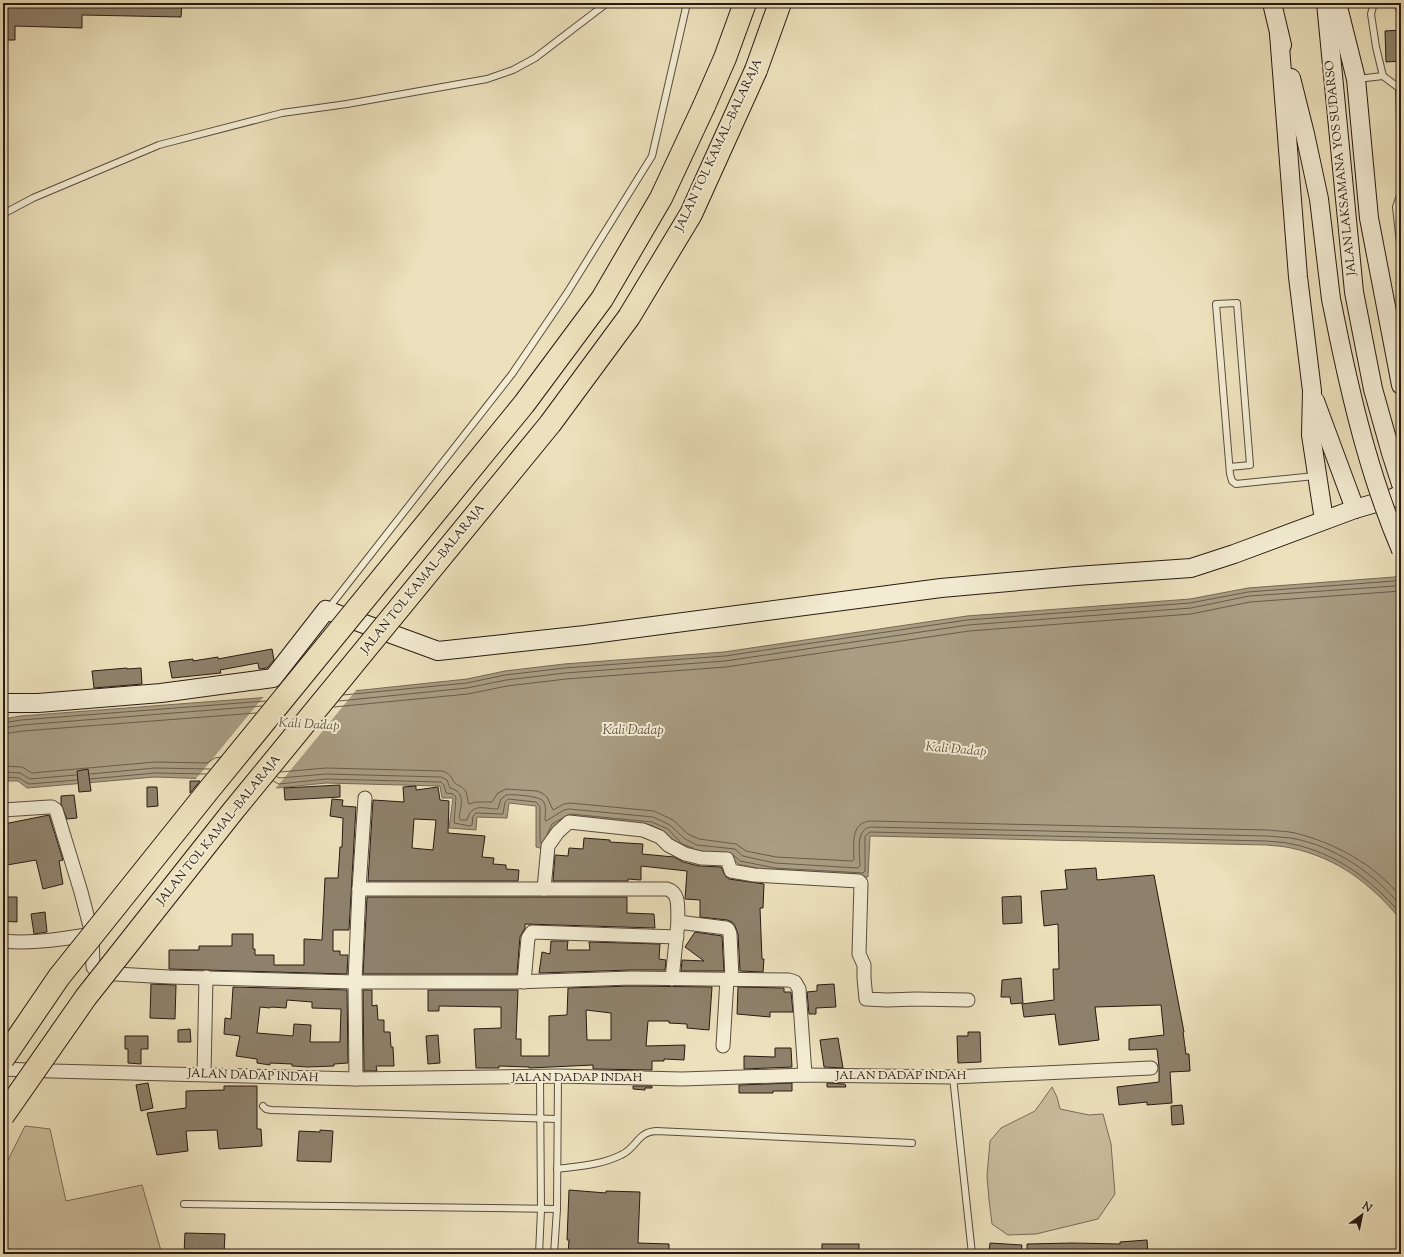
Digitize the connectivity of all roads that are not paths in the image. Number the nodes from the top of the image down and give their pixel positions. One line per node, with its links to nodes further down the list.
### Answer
1 (607, 3): 17 (lane)
2 (687, 3): 28 (lane)
3 (745, 3): 45 (highway, bridge)
4 (780, 3): 55 (highway, JALAN TOL KAMAL–BALARAJA, bridge)
5 (1272, 3): 10 (main road, JALAN LAKSAMANA YOS SUDARSO)
6 (1336, 3): 12 (main road); 14 (main road, JALAN LAKSAMANA YOS SUDARSO)
7 (1374, 3): 11 (lane)
8 (1398, 3): 9 (lane)
9 (1401, 17)
10 (1279, 34): 20 (main road); 27 (main road, JALAN LAKSAMANA YOS SUDARSO, bridge)
11 (1383, 76): 12 (lane); 13 (lane)
12 (1356, 79): 14 (main road); 19 (main road)
13 (1400, 86): 15 (lane)
14 (1336, 117): 23 (main road, JALAN LAKSAMANA YOS SUDARSO)
15 (1401, 164)
16 (1401, 192): 18 (lane)
17 (3, 214)
18 (1401, 252)
19 (1401, 386)
20 (1312, 391): 22 (main road); 25 (main road)
21 (1230, 467): 21 (lane); 22 (lane)
22 (1317, 476): 26 (main road)
23 (1401, 484)
24 (1401, 494): 25 (main road)
25 (1355, 509): 26 (main road)
26 (1324, 520): 28 (main road)
27 (1401, 550)
28 (326, 610): 29 (main road)
29 (3, 703)
30 (365, 798): 32 (street)
31 (3, 810): 35 (street)
32 (359, 889): 33 (street); 41 (street)
33 (544, 889): 34 (street); 43 (street)
34 (678, 922): 36 (street); 40 (street)
35 (92, 934): 37 (street); 38 (street)
36 (677, 937): 39 (street); 42 (street)
37 (3, 941)
38 (206, 977): 41 (street); 48 (street)
39 (672, 979): 40 (street); 42 (street)
40 (729, 979): 44 (street); 49 (street)
41 (355, 982): 42 (street); 53 (street)
42 (524, 982)
43 (968, 1000)
44 (724, 1046)
45 (3, 1059)
46 (3, 1068): 48 (street, JALAN DADAP INDAH)
47 (1150, 1068): 52 (street, JALAN DADAP INDAH)
48 (204, 1074): 53 (street, JALAN DADAP INDAH)
49 (805, 1075): 50 (street, JALAN DADAP INDAH); 52 (street, JALAN DADAP INDAH)
50 (558, 1076): 51 (street, JALAN DADAP INDAH); 57 (lane)
51 (540, 1077): 53 (street, JALAN DADAP INDAH); 56 (lane)
52 (953, 1077): 65 (lane)
53 (356, 1079)
54 (264, 1106): 56 (lane)
55 (3, 1116)
56 (540, 1119): 57 (lane); 62 (lane)
57 (557, 1119): 59 (lane)
58 (912, 1143): 59 (lane)
59 (557, 1169): 61 (lane)
60 (184, 1204): 62 (lane)
61 (557, 1209): 62 (lane); 64 (lane)
62 (541, 1210): 63 (lane)
63 (539, 1254)
64 (554, 1254)
65 (972, 1254)

